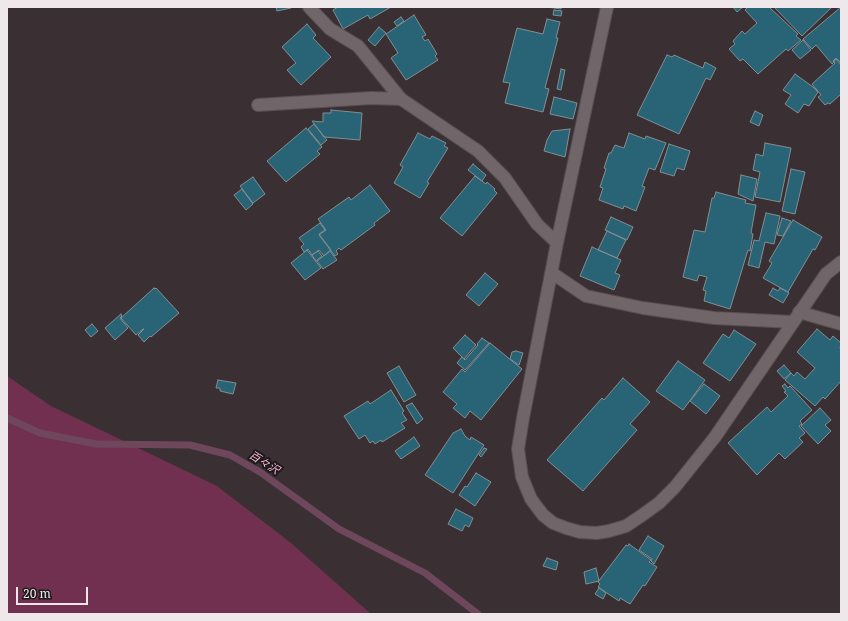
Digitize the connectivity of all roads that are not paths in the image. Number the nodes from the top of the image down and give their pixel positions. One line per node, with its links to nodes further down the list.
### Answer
1 (309, 7): 3 (street)
2 (607, 7): 5 (street)
3 (401, 99): 4 (street); 5 (street)
4 (258, 104)
5 (557, 243): 7 (street)
6 (841, 262): 8 (street)
7 (552, 273): 9 (street); 9 (street)
8 (799, 312): 9 (street); 10 (street)
9 (793, 322)
10 (841, 324)

